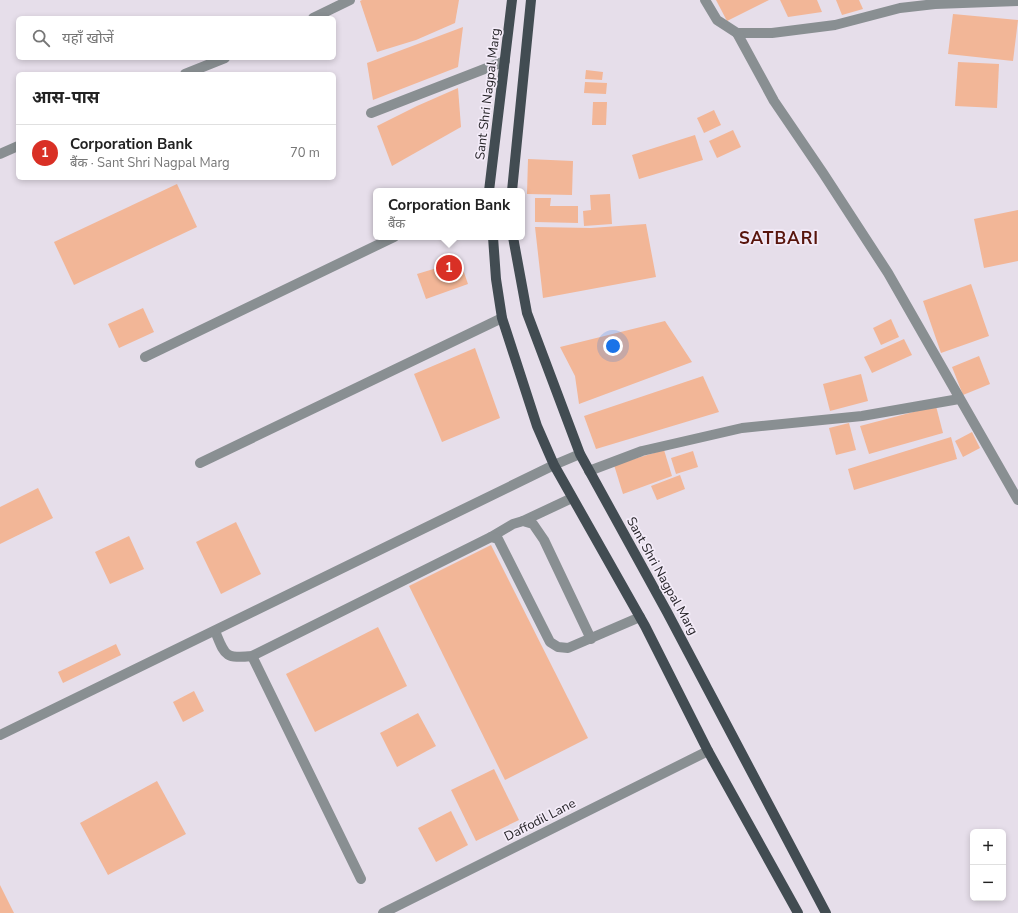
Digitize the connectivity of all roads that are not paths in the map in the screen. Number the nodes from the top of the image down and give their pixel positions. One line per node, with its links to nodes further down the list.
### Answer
1 (350, 0): 6 (street)
2 (512, 0): 9 (main road, Sant Shri Nagpal Marg)
3 (531, 0): 15 (main road)
4 (705, 0): 7 (street)
5 (1018, 1): 7 (street)
6 (317, 16)
7 (737, 33): 21 (street)
8 (220, 60): 10 (street)
9 (505, 61): 11 (street); 14 (main road, Sant Shri Nagpal Marg)
10 (189, 72)
11 (371, 113)
12 (16, 147): 13 (street)
13 (0, 154)
14 (490, 188)
15 (512, 188)
16 (388, 240): 20 (street)
17 (493, 240): 19 (main road)
18 (514, 240): 22 (main road, Sant Shri Nagpal Marg)
19 (502, 318): 23 (street); 24 (main road)
20 (145, 356)
21 (959, 399): 25 (street); 27 (street)
22 (580, 454): 24 (street); 25 (main road, Sant Shri Nagpal Marg)
23 (200, 463)
24 (554, 465): 26 (main road); 31 (street)
25 (589, 471): 39 (main road, Sant Shri Nagpal Marg)
26 (572, 498): 28 (street); 30 (main road)
27 (1018, 500)
28 (523, 521): 29 (street); 32 (street)
29 (491, 537): 32 (street); 33 (street)
30 (640, 617): 32 (street); 35 (main road)
31 (215, 631): 33 (street); 34 (street)
32 (591, 639)
33 (252, 656): 36 (street)
34 (0, 735)
35 (708, 751): 37 (street, Daffodil Lane); 38 (main road)
36 (362, 879)
37 (383, 913)
38 (798, 913)
39 (826, 913)

